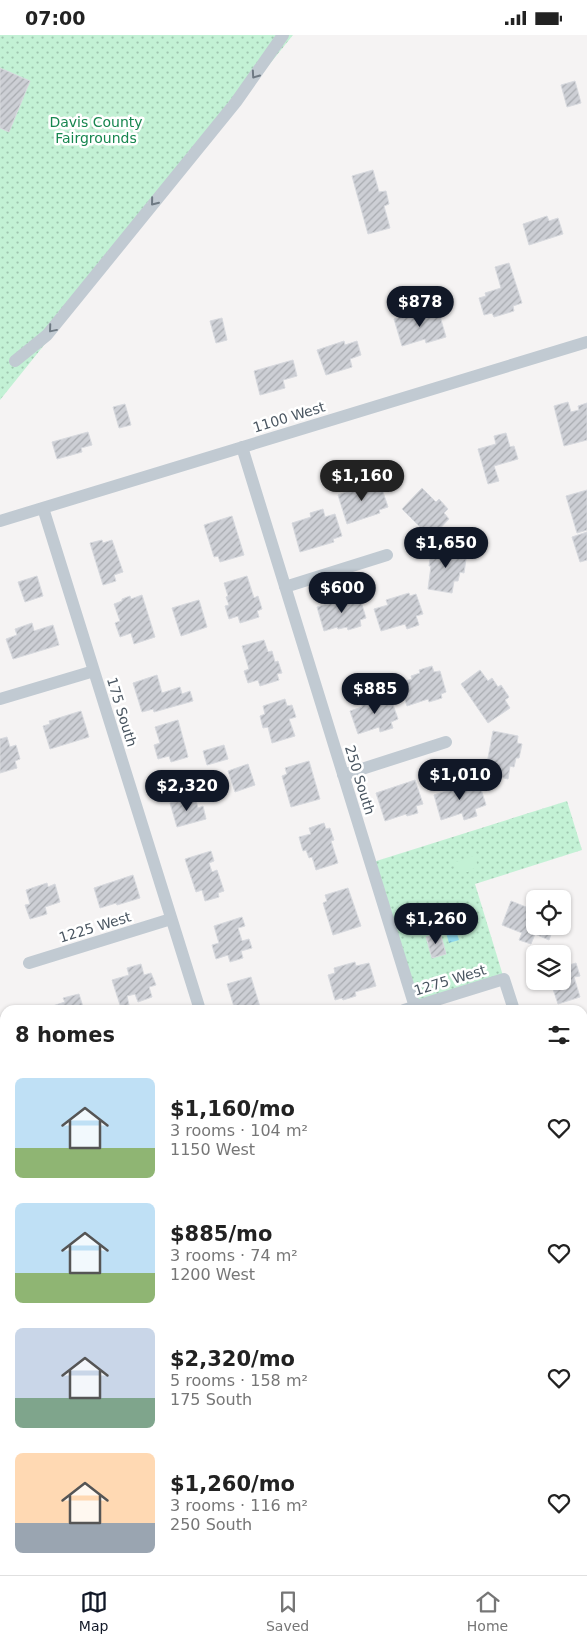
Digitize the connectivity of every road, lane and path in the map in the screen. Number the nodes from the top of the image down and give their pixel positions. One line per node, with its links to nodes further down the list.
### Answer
1 (283, 35): 3 (street, one-way to 3)
2 (587, 342): 4 (street, 1100 West)
3 (15, 361)
4 (242, 447): 5 (street, 1100 West); 8 (street, 250 South)
5 (43, 508): 6 (street, 1100 West); 9 (street, 175 South)
6 (0, 521)
7 (387, 555): 8 (street)
8 (285, 587): 12 (street, 250 South)
9 (94, 671): 10 (street); 13 (street, 175 South)
10 (0, 699)
11 (446, 741): 12 (street)
12 (343, 775): 16 (street, 250 South)
13 (171, 919): 14 (street, 1225 West); 15 (street, 175 South)
14 (29, 963)
15 (198, 1005)
16 (409, 1005)
17 (420, 1005): 18 (street, 1275 West)
18 (512, 1005)

